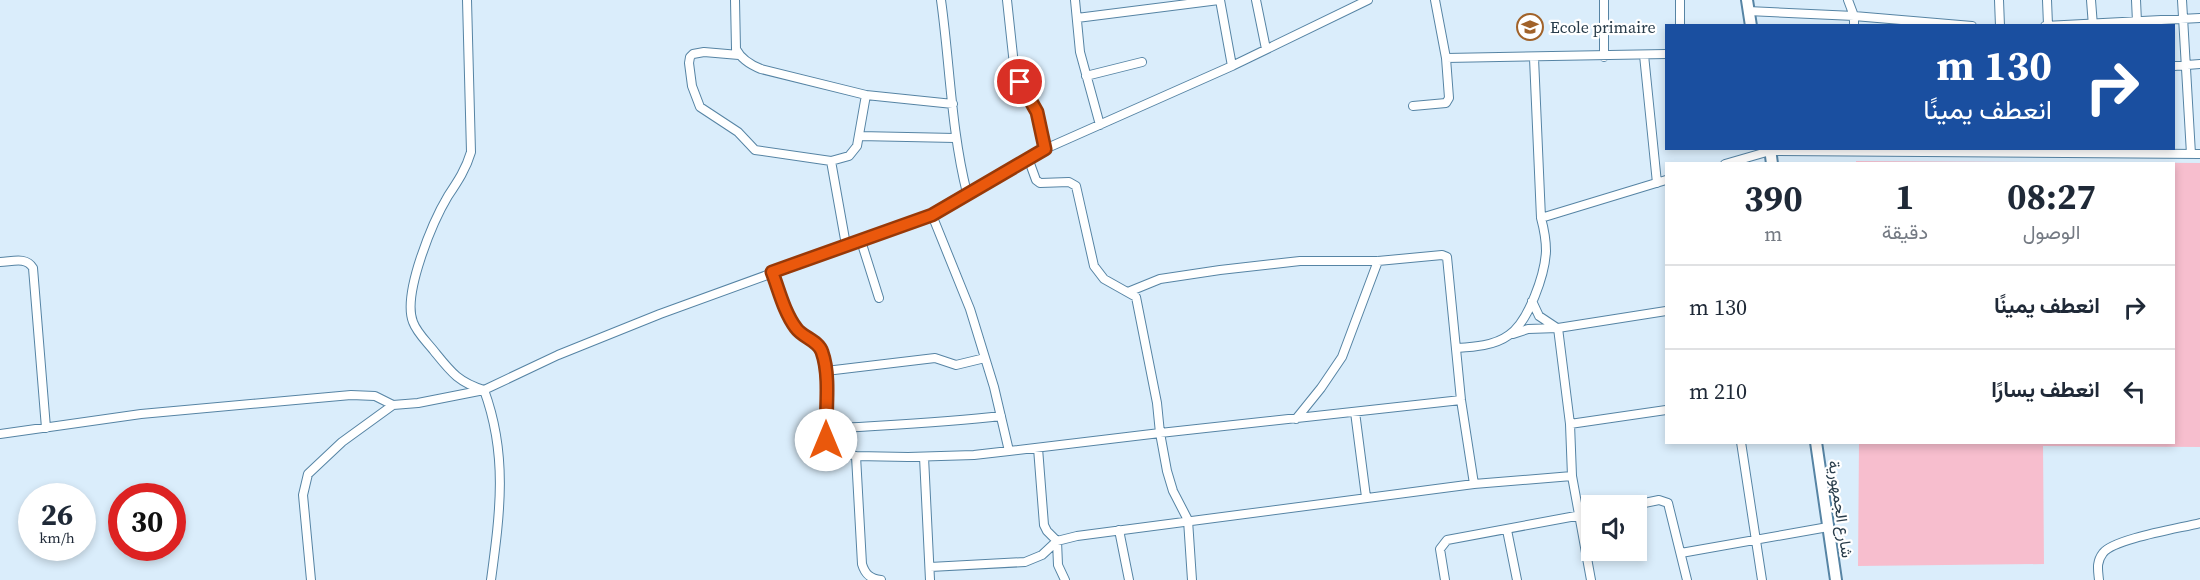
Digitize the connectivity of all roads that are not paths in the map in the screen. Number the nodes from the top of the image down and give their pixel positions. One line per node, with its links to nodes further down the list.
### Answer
1 (467, 0): 79 (street)
2 (735, 0): 34 (street)
3 (941, 0): 46 (street)
4 (1007, 0): 51 (street)
5 (1075, 0): 20 (street)
6 (1219, 0): 20 (street); 42 (street)
7 (1256, 0): 32 (street)
8 (1368, 0): 32 (street)
9 (1435, 0): 37 (street)
10 (1604, 0): 36 (street)
11 (1680, 0): 24 (street)
12 (1848, 0): 19 (street)
13 (2000, 0): 28 (street)
14 (2047, 0): 29 (street)
15 (2091, 0): 30 (street)
16 (2136, 0): 23 (street)
17 (2182, 0): 22 (street)
18 (1748, 6): 19 (street); 25 (main road)
19 (1854, 16): 26 (street); 27 (street)
20 (1077, 18): 44 (street)
21 (2200, 18): 22 (street)
22 (2183, 19): 23 (street); 41 (street)
23 (2137, 21): 31 (street)
24 (1680, 24)
25 (1751, 24)
26 (1854, 24)
27 (1948, 24)
28 (2000, 24)
29 (2047, 24)
30 (2093, 24)
31 (2104, 24)
32 (1266, 49): 42 (street)
33 (1665, 54): 35 (street)
34 (739, 55): 45 (street); 58 (street)
35 (1644, 55): 36 (street); 61 (street)
36 (1604, 57): 38 (street)
37 (1446, 58): 38 (street); 47 (street)
38 (1534, 58): 64 (street)
39 (1142, 62): 44 (street)
40 (2200, 64): 41 (street)
41 (2187, 65): 43 (street); 55 (street)
42 (1232, 66): 48 (street)
43 (2175, 66)
44 (1086, 76): 48 (street)
45 (866, 95): 46 (street); 49 (street)
46 (953, 104): 50 (street)
47 (1413, 106)
48 (1100, 124): 51 (street)
49 (859, 136): 50 (street); 58 (street)
50 (955, 138): 62 (street)
51 (1045, 149): 57 (street)
52 (1770, 150): 53 (street); 59 (street)
53 (1853, 150): 54 (street)
54 (2023, 151): 55 (street)
55 (2191, 154): 56 (street)
56 (2200, 154)
57 (1028, 158): 62 (street); 70 (street)
58 (831, 162): 66 (street)
59 (1731, 162)
60 (1665, 180): 61 (street)
61 (1657, 183): 64 (street)
62 (967, 193): 63 (street)
63 (932, 215): 65 (street); 77 (street)
64 (1541, 218): 72 (street)
65 (861, 241): 66 (street); 71 (street)
66 (846, 245): 69 (street)
67 (1378, 261): 70 (street); 76 (street); 85 (street)
68 (0, 262): 87 (street)
69 (772, 272): 78 (street); 79 (street)
70 (1128, 292): 89 (street)
71 (879, 298)
72 (1532, 301): 74 (street); 75 (street)
73 (1665, 311): 74 (street)
74 (1558, 328): 75 (street); 86 (street)
75 (1509, 335): 76 (street)
76 (1456, 348): 80 (street)
77 (985, 358): 78 (street); 84 (street)
78 (826, 371): 88 (street)
79 (484, 390): 81 (street); 112 (street)
80 (1461, 400): 83 (street); 98 (street)
81 (393, 405): 87 (street); 111 (street)
82 (1665, 410): 86 (street)
83 (1355, 412): 85 (street); 99 (street)
84 (1001, 416): 88 (street); 94 (street)
85 (1296, 419): 89 (street)
86 (1570, 424): 97 (street)
87 (46, 428): 90 (street)
88 (825, 429): 95 (street)
89 (1160, 433): 93 (street); 102 (street)
90 (0, 434)
91 (1741, 444): 107 (street)
92 (1816, 444): 104 (main road, شارع الجمهورية)
93 (1038, 448): 94 (street); 108 (street)
94 (1009, 451): 96 (street)
95 (856, 456): 96 (street); 113 (street)
96 (924, 457): 110 (street)
97 (1572, 476): 98 (street); 101 (street)
98 (1474, 484): 99 (street)
99 (1366, 497): 102 (street)
100 (1647, 502): 109 (street)
101 (1579, 515): 106 (street); 120 (street)
102 (1188, 520): 105 (street); 117 (street)
103 (2200, 523): 124 (street)
104 (1828, 527): 107 (street); 123 (main road, شارع الجمهورية)
105 (1119, 530): 108 (street); 116 (street)
106 (1507, 530): 118 (street); 119 (street)
107 (1756, 540): 109 (street); 122 (street)
108 (1057, 541): 110 (street); 115 (street)
109 (1681, 553): 121 (street)
110 (930, 567): 114 (street)
111 (311, 580)
112 (490, 580)
113 (881, 580)
114 (930, 580)
115 (1065, 580)
116 (1130, 580)
117 (1192, 580)
118 (1445, 580)
119 (1517, 580)
120 (1591, 580)
121 (1687, 580)
122 (1762, 580)
123 (1836, 580)
124 (2099, 580)

